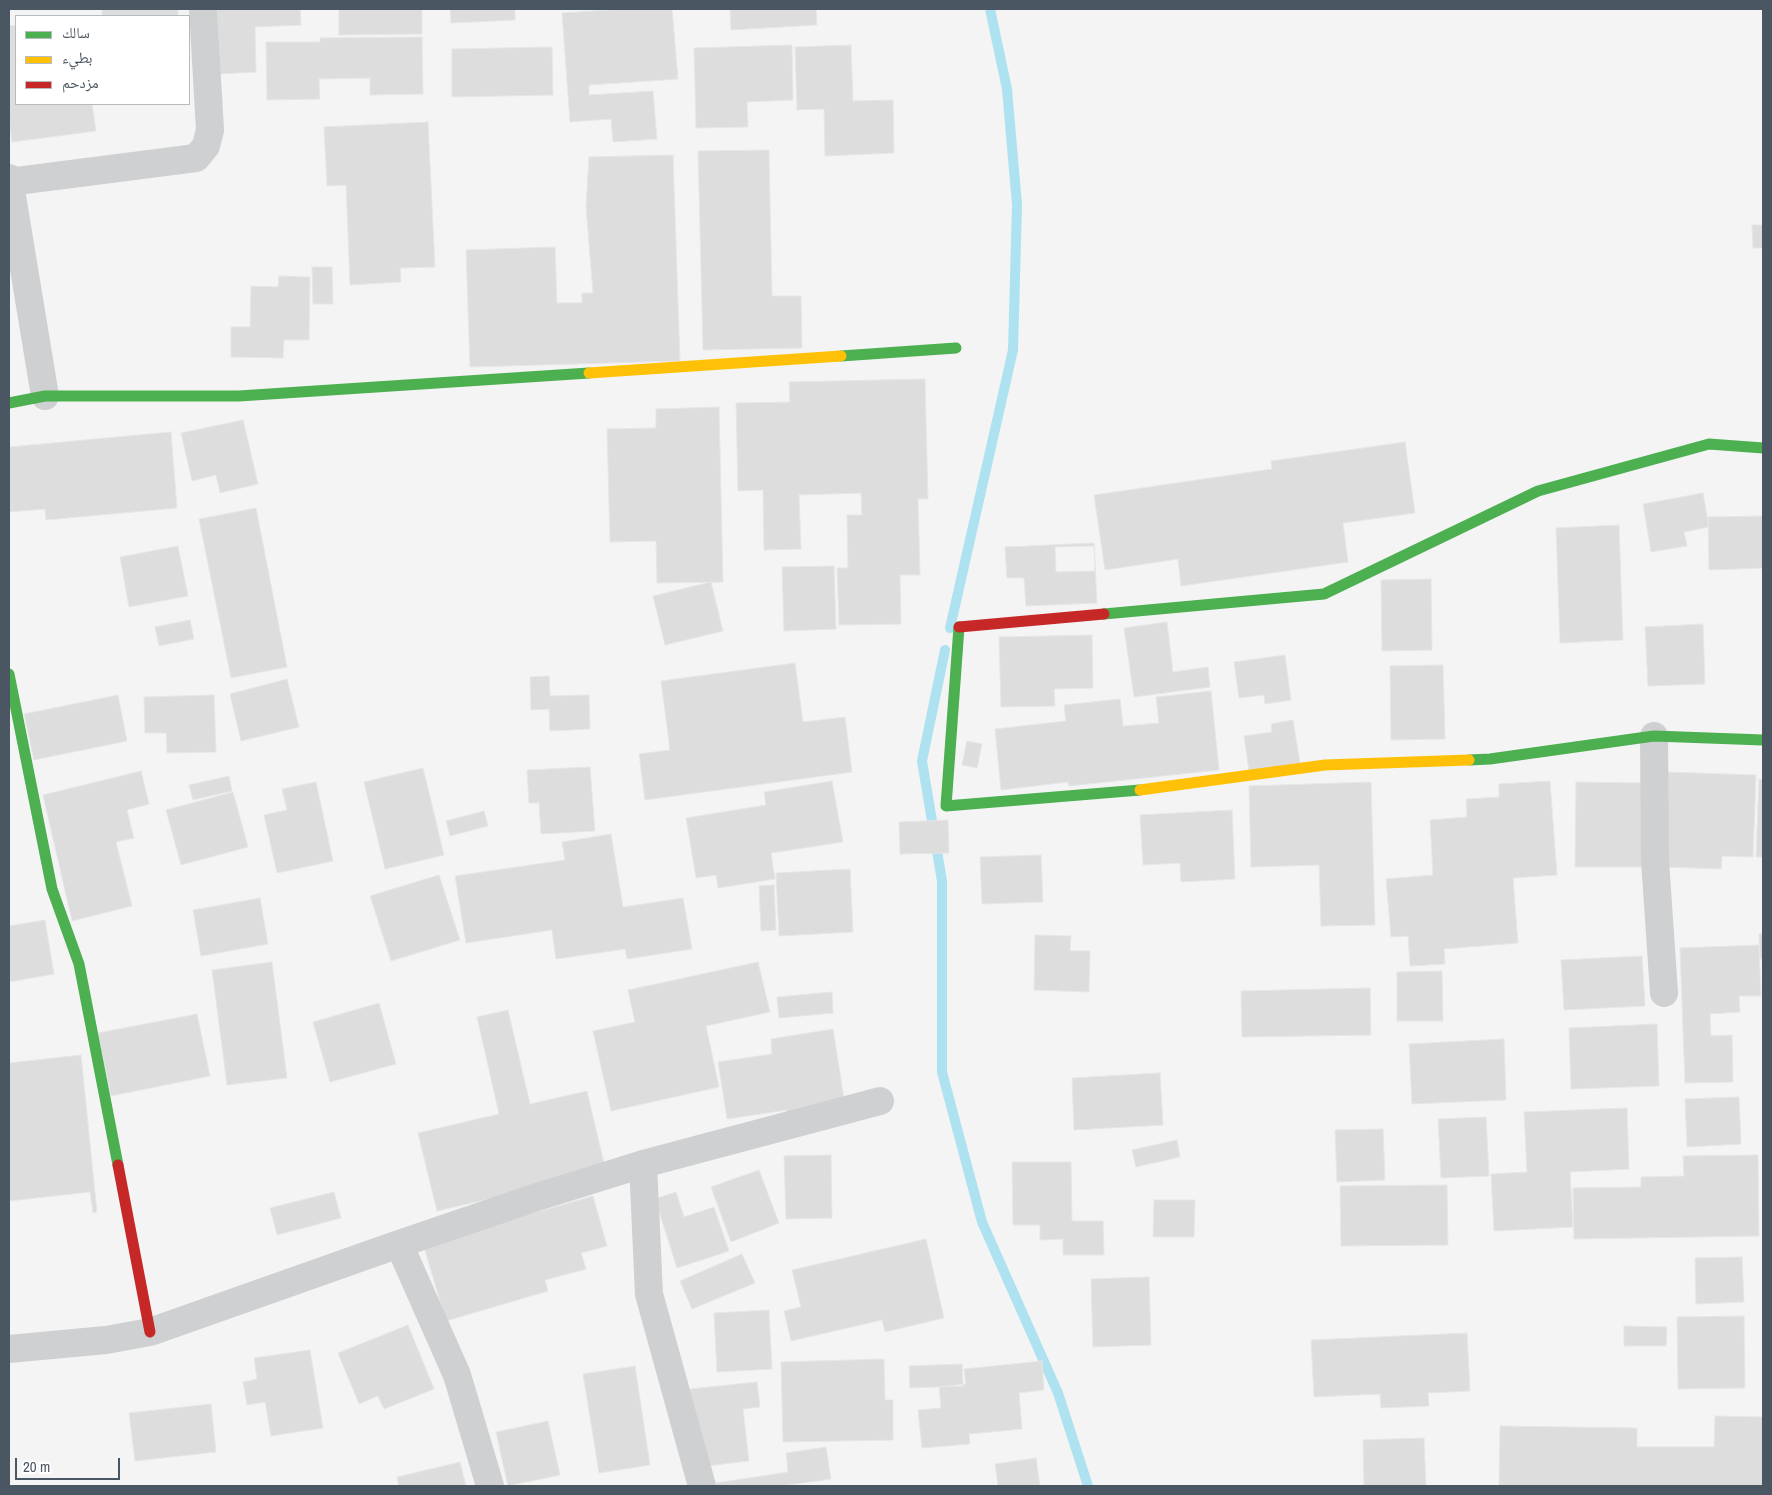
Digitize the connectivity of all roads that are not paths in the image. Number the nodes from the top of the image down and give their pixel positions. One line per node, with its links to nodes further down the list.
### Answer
1 (203, 9): 3 (street)
2 (9, 178): 3 (street)
3 (9, 182): 5 (street)
4 (956, 348): 5 (street)
5 (45, 396): 6 (street)
6 (9, 404)
7 (1763, 448): 9 (street)
8 (9, 674): 15 (street)
9 (1654, 736): 10 (street); 11 (street)
10 (1763, 740)
11 (1664, 993)
12 (880, 1101): 13 (street)
13 (643, 1164): 14 (street); 18 (street)
14 (399, 1244): 15 (street); 17 (street)
15 (150, 1332): 16 (street)
16 (9, 1349)
17 (490, 1486)
18 (702, 1486)

